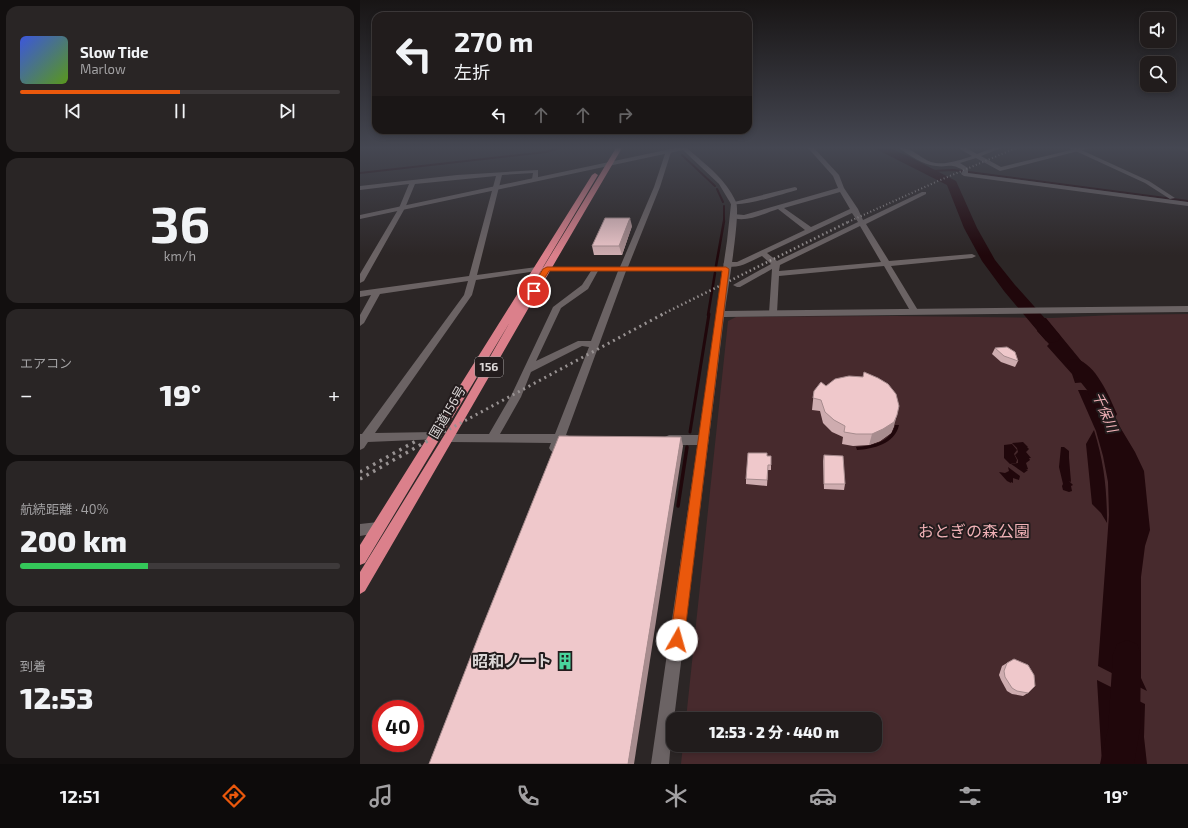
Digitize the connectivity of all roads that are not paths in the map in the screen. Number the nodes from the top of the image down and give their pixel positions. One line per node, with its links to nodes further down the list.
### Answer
1 (398, 184): 11 (street)
2 (412, 184): 21 (street)
3 (497, 184): 12 (street)
4 (515, 184): 12 (street)
5 (593, 184): 33 (highway, 国道156号 / 156)
6 (658, 184): 35 (street)
7 (722, 184): 18 (street)
8 (840, 184): 14 (street)
9 (1067, 184): 17 (street)
10 (1150, 184): 17 (street)
11 (360, 188)
12 (496, 188): 21 (street); 37 (street)
13 (795, 189): 18 (street)
14 (842, 189): 20 (street); 22 (street)
15 (924, 193): 26 (street)
16 (1188, 198): 17 (street)
17 (1174, 199): 19 (street); 23 (street)
18 (733, 203): 24 (street)
19 (1188, 204)
20 (779, 207): 24 (street); 27 (street)
21 (402, 208): 25 (street); 38 (street)
22 (855, 209): 26 (street); 27 (street)
23 (1188, 210)
24 (734, 216): 32 (street)
25 (360, 217)
26 (862, 222): 30 (street); 31 (street)
27 (810, 230): 28 (street)
28 (763, 253): 30 (street); 32 (street)
29 (972, 256): 31 (street)
30 (776, 264): 36 (street); 39 (street)
31 (886, 264): 36 (street); 43 (street)
32 (726, 267): 35 (street); 45 (street)
33 (542, 269): 34 (street); 37 (street); 49 (highway, 国道156号 / 156); 50 (highway, 国道156号 / 156)
34 (596, 269): 35 (street); 48 (street)
35 (623, 269): 47 (street)
36 (775, 274): 44 (street)
37 (472, 279): 40 (street); 54 (street)
38 (360, 281)
39 (737, 284)
40 (377, 292): 41 (street); 46 (street)
41 (360, 294)
42 (1188, 310): 43 (street)
43 (915, 312): 44 (street)
44 (773, 313): 45 (street)
45 (720, 314): 56 (street)
46 (360, 323)
47 (595, 344): 48 (street); 52 (street)
48 (527, 370): 51 (street)
49 (436, 436): 54 (street); 58 (highway, 国道156号 / 156)
50 (449, 438): 51 (street); 61 (highway, 国道156号 / 156)
51 (492, 438): 52 (street)
52 (559, 439): 53 (street); 57 (street)
53 (575, 439)
54 (362, 440)
55 (662, 440): 56 (street)
56 (703, 440): 62 (street)
57 (550, 461)
58 (378, 528): 59 (street); 60 (highway, 国道156号 / 156)
59 (360, 530)
60 (360, 558)
61 (360, 586)
62 (660, 764)

